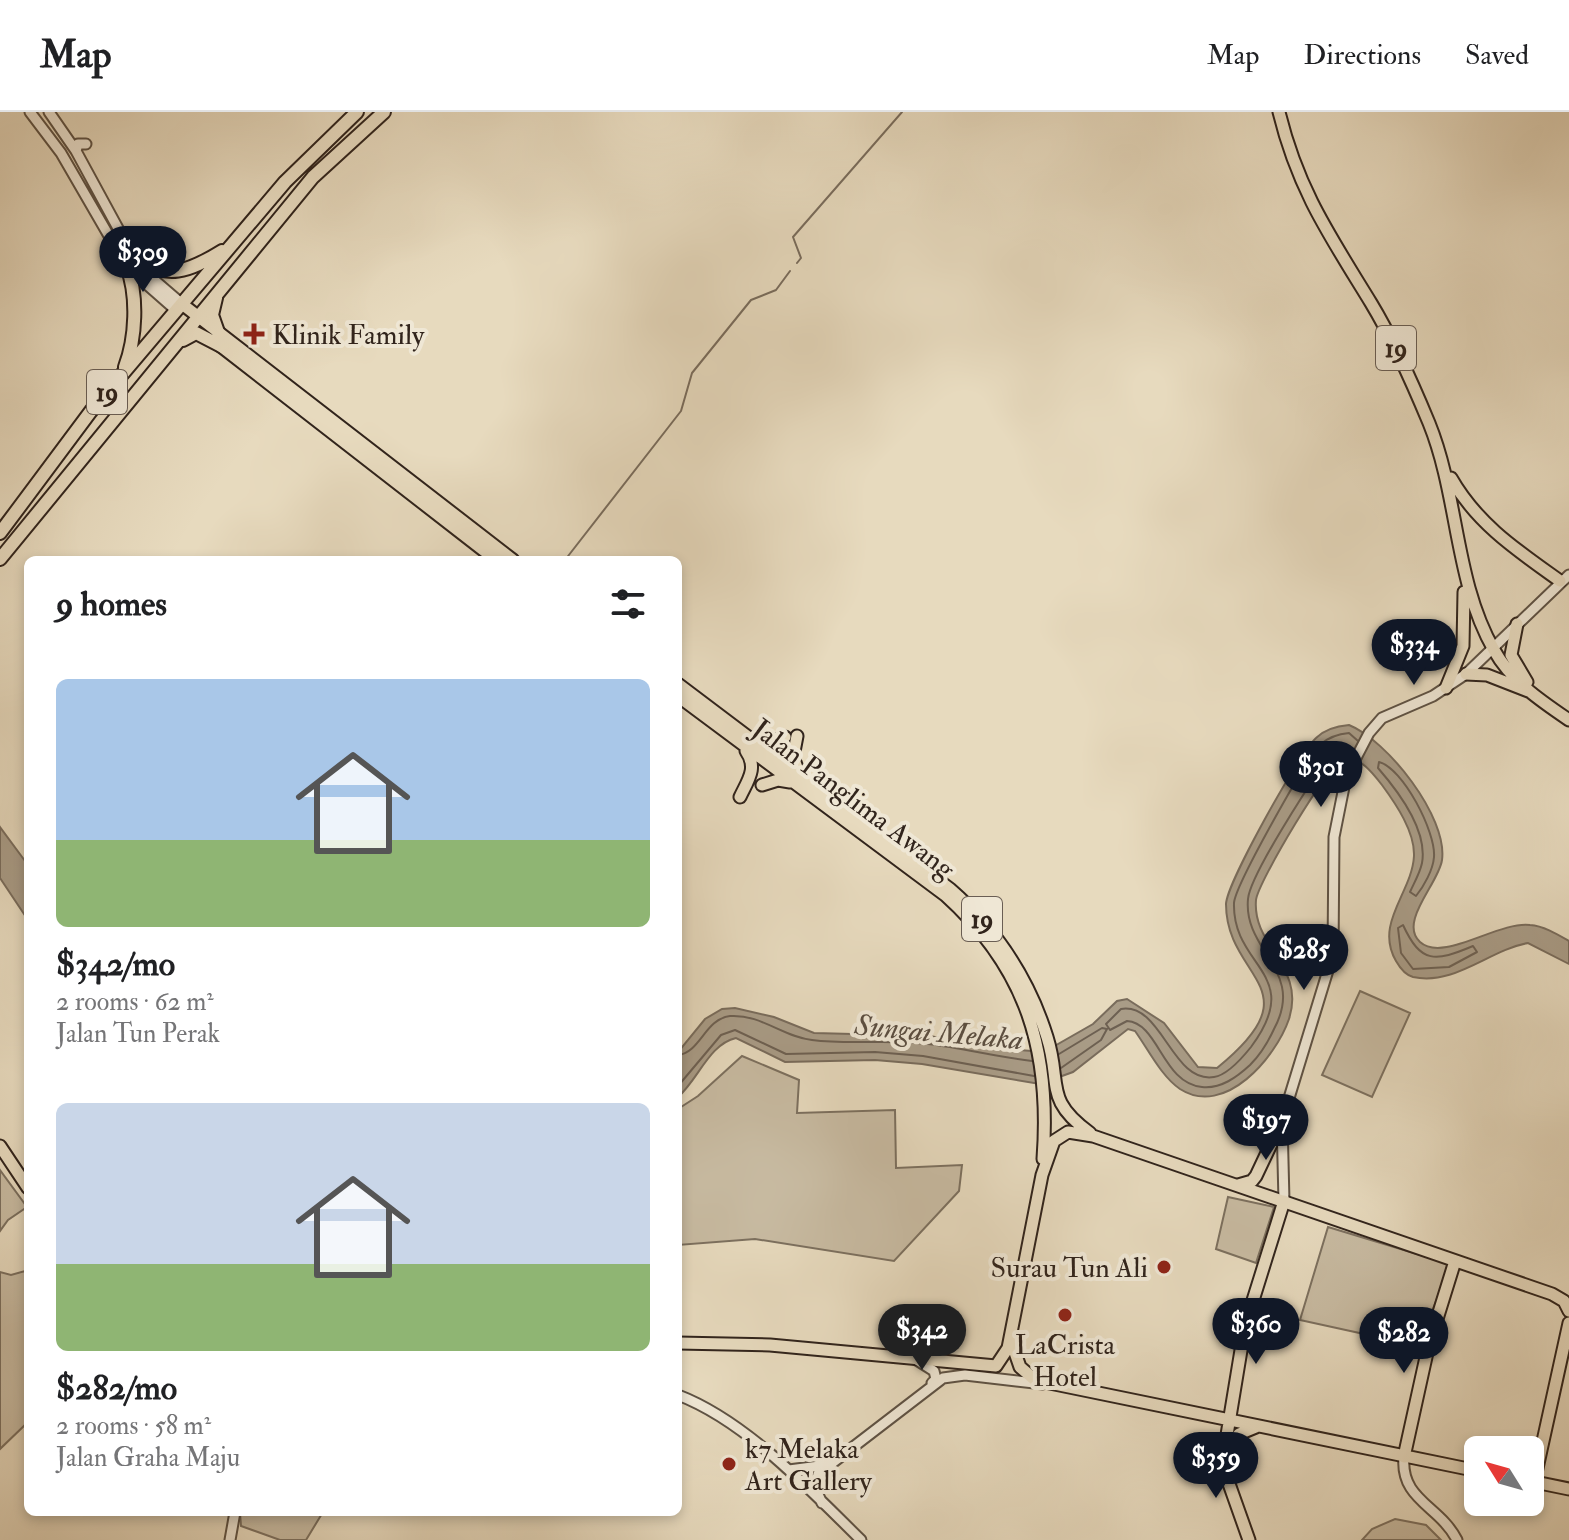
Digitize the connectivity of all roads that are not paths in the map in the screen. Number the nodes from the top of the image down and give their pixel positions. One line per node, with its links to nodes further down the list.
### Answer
1 (30, 112): 9 (street)
2 (49, 112): 7 (street)
3 (357, 112): 8 (highway, 19)
4 (384, 112): 10 (highway, 19)
5 (1279, 112): 16 (main road, 19)
6 (86, 144): 7 (street)
7 (76, 151): 9 (street)
8 (234, 243): 9 (highway); 11 (highway, 19)
9 (130, 262): 11 (street); 15 (highway)
10 (219, 291): 12 (highway, 19); 13 (highway)
11 (180, 308): 12 (main road); 15 (highway, 19)
12 (195, 320): 13 (main road); 14 (highway, 19)
13 (221, 341): 14 (highway); 18 (main road); 19 (main road)
14 (167, 354): 20 (highway, 19)
15 (120, 377): 17 (highway, 19)
16 (1442, 460): 21 (main road, 19); 22 (main road)
17 (0, 533)
18 (491, 556)
19 (508, 556)
20 (0, 559)
21 (1462, 567): 24 (main road, 19); 27 (main road)
22 (1564, 578): 23 (street)
23 (1517, 624): 24 (street); 28 (main road)
24 (1493, 649): 25 (street); 28 (main road)
25 (1466, 674): 27 (street); 28 (main road)
26 (682, 687): 31 (main road, Jalan Panglima Awang / 19)
27 (1446, 688): 36 (street)
28 (1531, 693): 30 (main road)
29 (682, 699): 31 (main road, Jalan Panglima Awang / 19)
30 (1569, 720)
31 (745, 741): 32 (main road, Jalan Panglima Awang / 19); 32 (main road); 34 (main road)
32 (799, 780): 33 (main road); 35 (main road, Jalan Panglima Awang / 19)
33 (762, 785)
34 (740, 797)
35 (1050, 1091): 37 (main road, Jalan Panglima Awang / 19); 39 (main road, Jalan Panglima Awang / 19)
36 (1282, 1121): 41 (main road); 42 (street)
37 (1093, 1136): 39 (main road, 19); 41 (main road)
38 (2, 1150): 40 (main road)
39 (1042, 1175): 46 (main road, 19)
40 (24, 1182)
41 (1237, 1185): 42 (main road)
42 (1284, 1201): 43 (main road); 52 (main road)
43 (1455, 1261): 44 (main road); 56 (main road)
44 (1569, 1311)
45 (1569, 1323): 54 (main road)
46 (1009, 1336): 48 (main road, 19); 49 (main road)
47 (682, 1343): 48 (main road, 19)
48 (915, 1359): 50 (street)
49 (1050, 1384): 50 (street); 52 (main road)
50 (928, 1387): 57 (street)
51 (682, 1397): 59 (street)
52 (1229, 1421): 53 (main road); 55 (main road)
53 (1257, 1426): 55 (main road); 56 (main road)
54 (1543, 1436)
55 (1224, 1453): 66 (main road)
56 (1404, 1457): 58 (main road); 67 (street)
57 (827, 1465): 59 (street); 62 (street)
58 (1464, 1468)
59 (789, 1470): 62 (street)
60 (1544, 1484): 61 (main road)
61 (1569, 1489)
62 (822, 1503): 65 (street)
63 (234, 1516): 64 (street)
64 (230, 1540)
65 (861, 1540)
66 (1249, 1540)
67 (1457, 1540)

